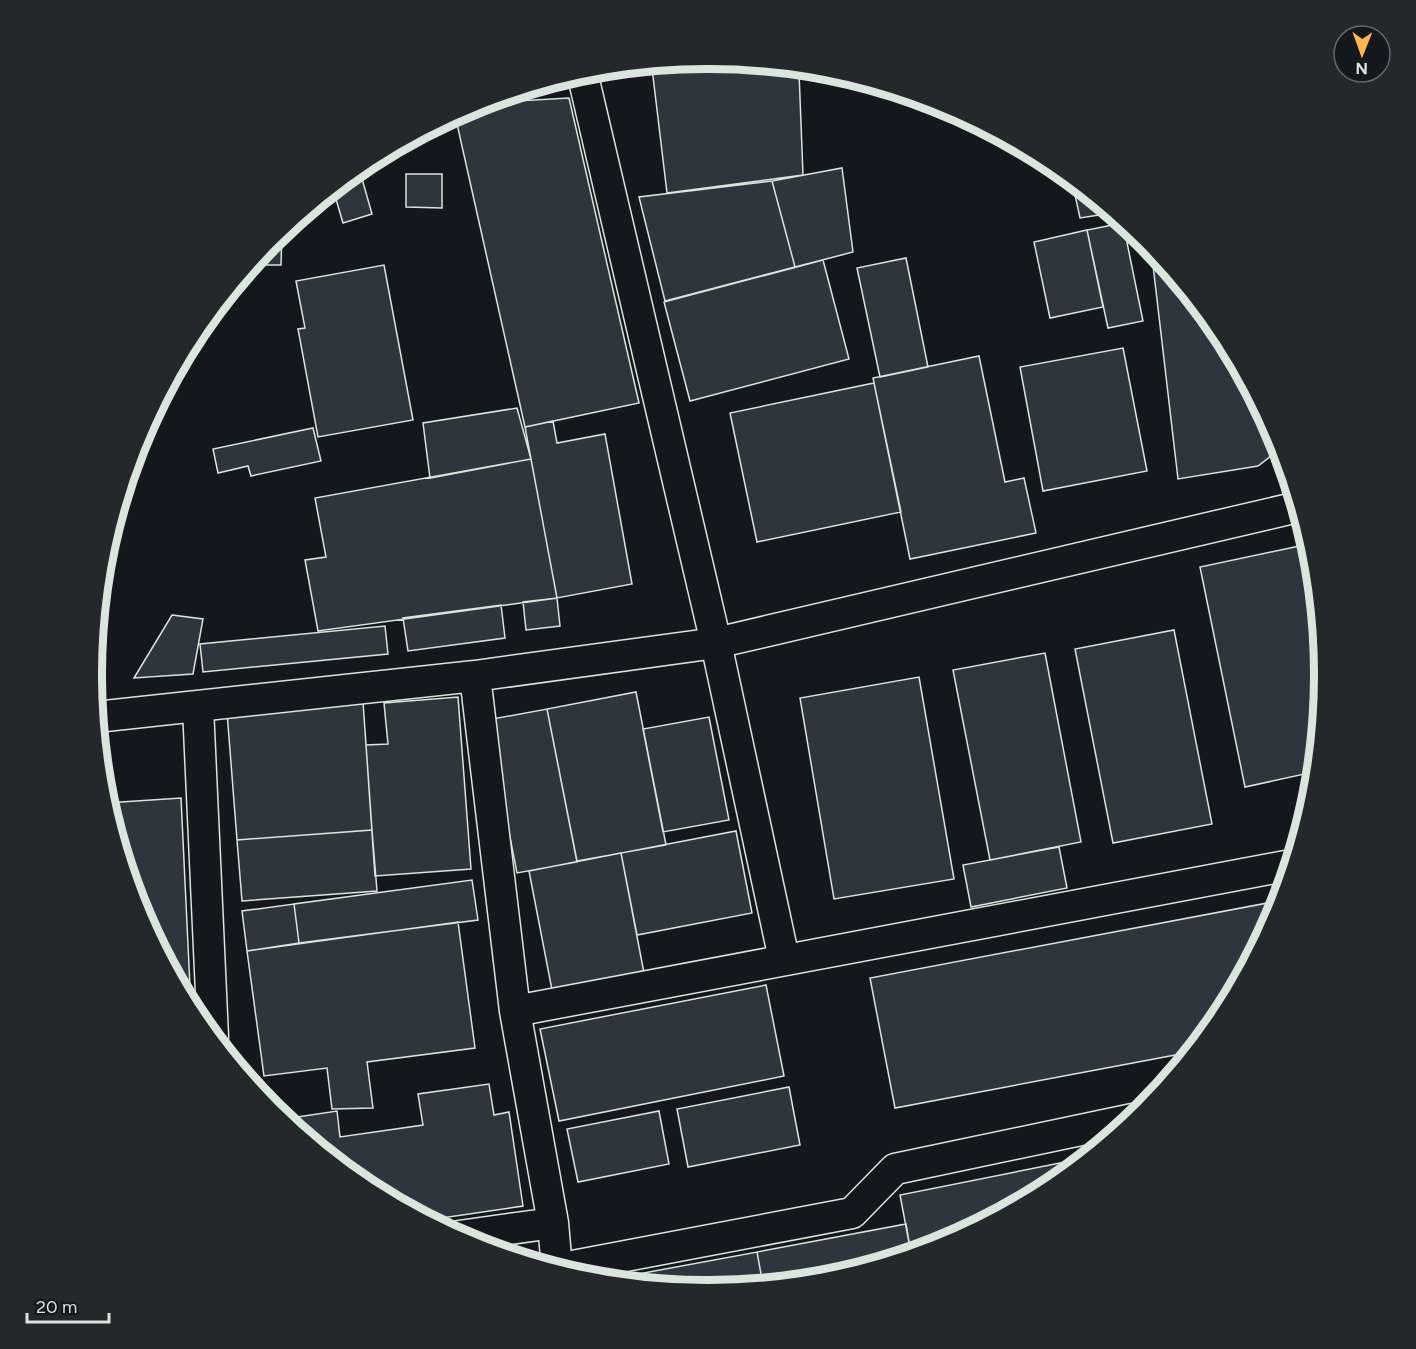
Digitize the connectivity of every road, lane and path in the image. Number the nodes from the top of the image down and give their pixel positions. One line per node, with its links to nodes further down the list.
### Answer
1 (584, 82): 3 (street)
2 (1290, 509): 3 (street)
3 (716, 643): 4 (street); 8 (street)
4 (475, 676): 5 (street); 9 (street)
5 (198, 707): 6 (street); 10 (street)
6 (104, 716)
7 (1281, 868): 8 (street)
8 (783, 959): 9 (street)
9 (515, 1011): 12 (street)
10 (212, 1021)
11 (1115, 1123): 15 (street)
12 (553, 1223): 13 (street); 14 (street)
13 (475, 1234)
14 (556, 1260)
15 (577, 1265)

